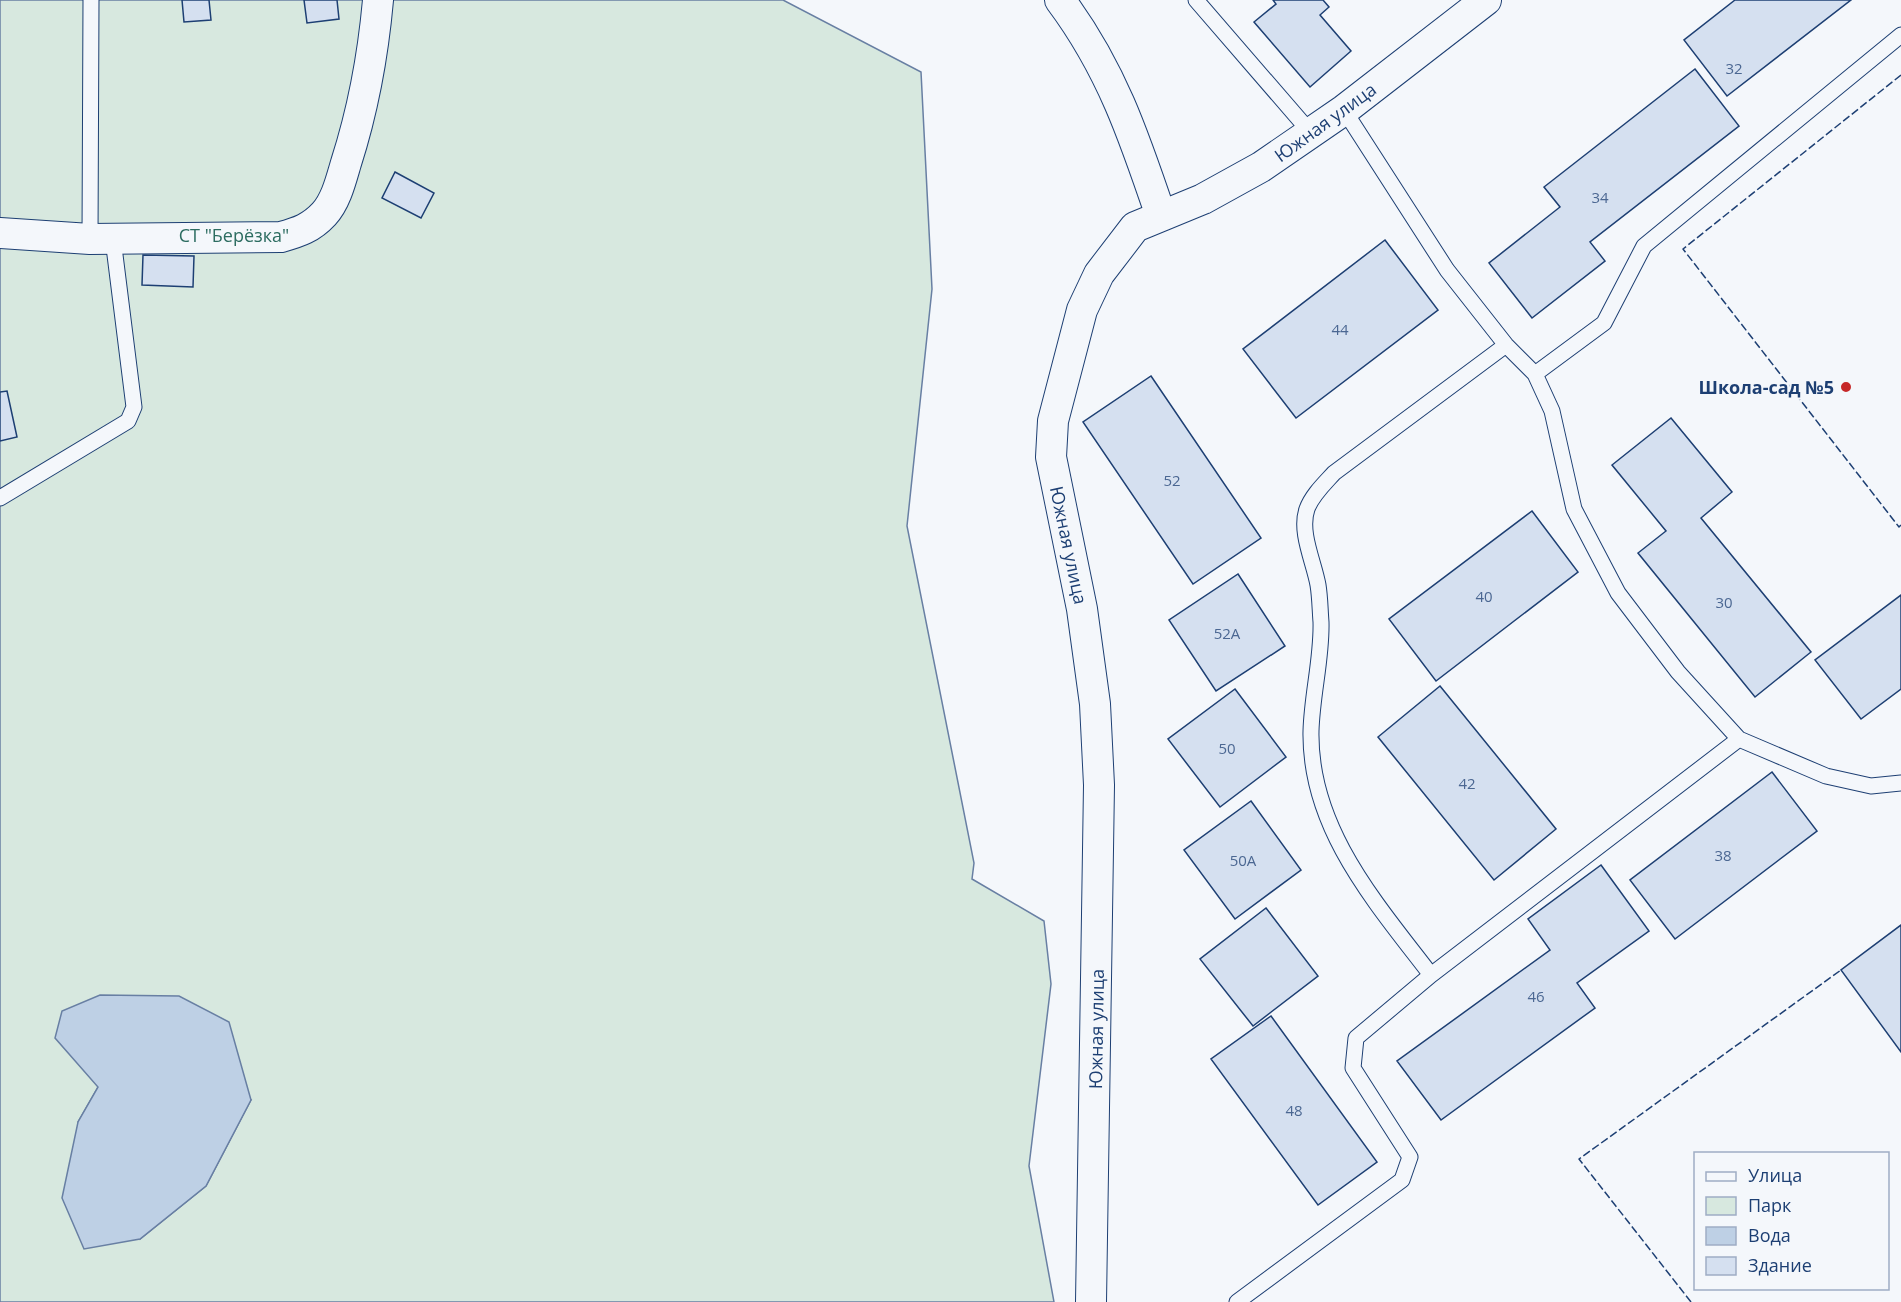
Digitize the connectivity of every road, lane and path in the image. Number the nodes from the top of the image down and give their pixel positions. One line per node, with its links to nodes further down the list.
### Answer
1 (91, 0): 11 (lane)
2 (378, 0): 11 (street)
3 (1060, 0): 9 (street)
4 (1196, 0): 8 (lane)
5 (1486, 0): 7 (street, Южная улица)
6 (1901, 35): 13 (lane)
7 (1344, 110): 8 (street, Южная улица); 12 (lane)
8 (1311, 133): 9 (street, Южная улица)
9 (1161, 216): 18 (street, Южная улица)
10 (0, 233): 11 (street)
11 (102, 239): 14 (lane)
12 (1506, 345): 13 (lane); 17 (lane)
13 (1535, 374): 15 (lane)
14 (0, 498)
15 (1739, 739): 16 (lane); 17 (lane)
16 (1901, 783)
17 (1431, 975): 19 (lane)
18 (1091, 1302)
19 (1237, 1302)

